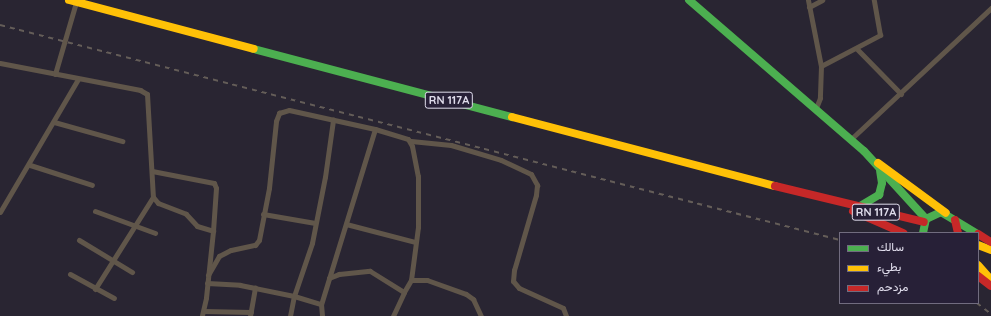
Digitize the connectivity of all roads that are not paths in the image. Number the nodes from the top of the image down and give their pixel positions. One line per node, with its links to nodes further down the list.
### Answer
1 (689, 0): 14 (main road)
2 (808, 0): 6 (street)
3 (822, 0): 6 (street)
4 (874, 0): 8 (street)
5 (72, 1): 11 (street); 27 (main road, RN 117A)
6 (809, 7): 10 (street)
7 (991, 8): 13 (street)
8 (857, 49): 10 (street); 13 (street)
9 (0, 63): 11 (street)
10 (821, 66): 14 (street)
11 (55, 74): 12 (street)
12 (78, 79): 16 (street); 23 (street)
13 (901, 94): 18 (street)
14 (816, 108): 18 (main road)
15 (333, 120): 17 (street); 32 (street); 35 (street)
16 (54, 122): 19 (street); 22 (street)
17 (374, 129): 20 (street); 36 (street)
18 (851, 139): 21 (main road)
19 (122, 141)
20 (411, 141): 46 (street); 74 (street)
21 (870, 156): 24 (main road); 31 (main road)
22 (30, 165): 25 (street); 30 (street)
23 (152, 171): 26 (street); 38 (street)
24 (880, 171): 28 (main road); 34 (main road)
25 (92, 185)
26 (153, 197): 37 (street); 38 (street)
27 (828, 200): 28 (main road, RN 117A); 39 (main road)
28 (857, 208): 34 (main road, RN 117A)
29 (95, 211): 37 (street)
30 (0, 212)
31 (946, 213): 33 (main road); 34 (main road)
32 (263, 214): 35 (street); 54 (street)
33 (955, 220): 41 (main road); 42 (main road)
34 (925, 221): 40 (main road)
35 (315, 223): 64 (street)
36 (346, 224): 46 (street); 56 (street)
37 (134, 226): 43 (street); 50 (street)
38 (212, 231): 54 (street)
39 (901, 232)
40 (923, 232)
41 (958, 232)
42 (974, 232)
43 (155, 233)
44 (979, 235): 47 (main road)
45 (79, 240): 50 (street)
46 (415, 242): 57 (street)
47 (991, 242)
48 (979, 245): 49 (main road)
49 (991, 250)
50 (114, 261): 52 (street); 62 (street)
51 (979, 266): 58 (main road)
52 (132, 272)
53 (70, 274): 62 (street)
54 (208, 275): 59 (street)
55 (979, 277): 60 (main road)
56 (329, 278): 63 (street); 66 (street)
57 (411, 280): 63 (street); 73 (street)
58 (991, 280)
59 (207, 283): 61 (street); 67 (street)
60 (991, 286)
61 (255, 287): 64 (street); 69 (street)
62 (95, 289): 65 (street)
63 (404, 292): 72 (street)
64 (294, 296): 66 (street); 70 (street)
65 (114, 298)
66 (321, 304): 71 (street)
67 (203, 313): 68 (street)
68 (227, 314): 69 (street)
69 (250, 314)
70 (290, 316)
71 (322, 316)
72 (393, 316)
73 (481, 316)
74 (566, 316)

